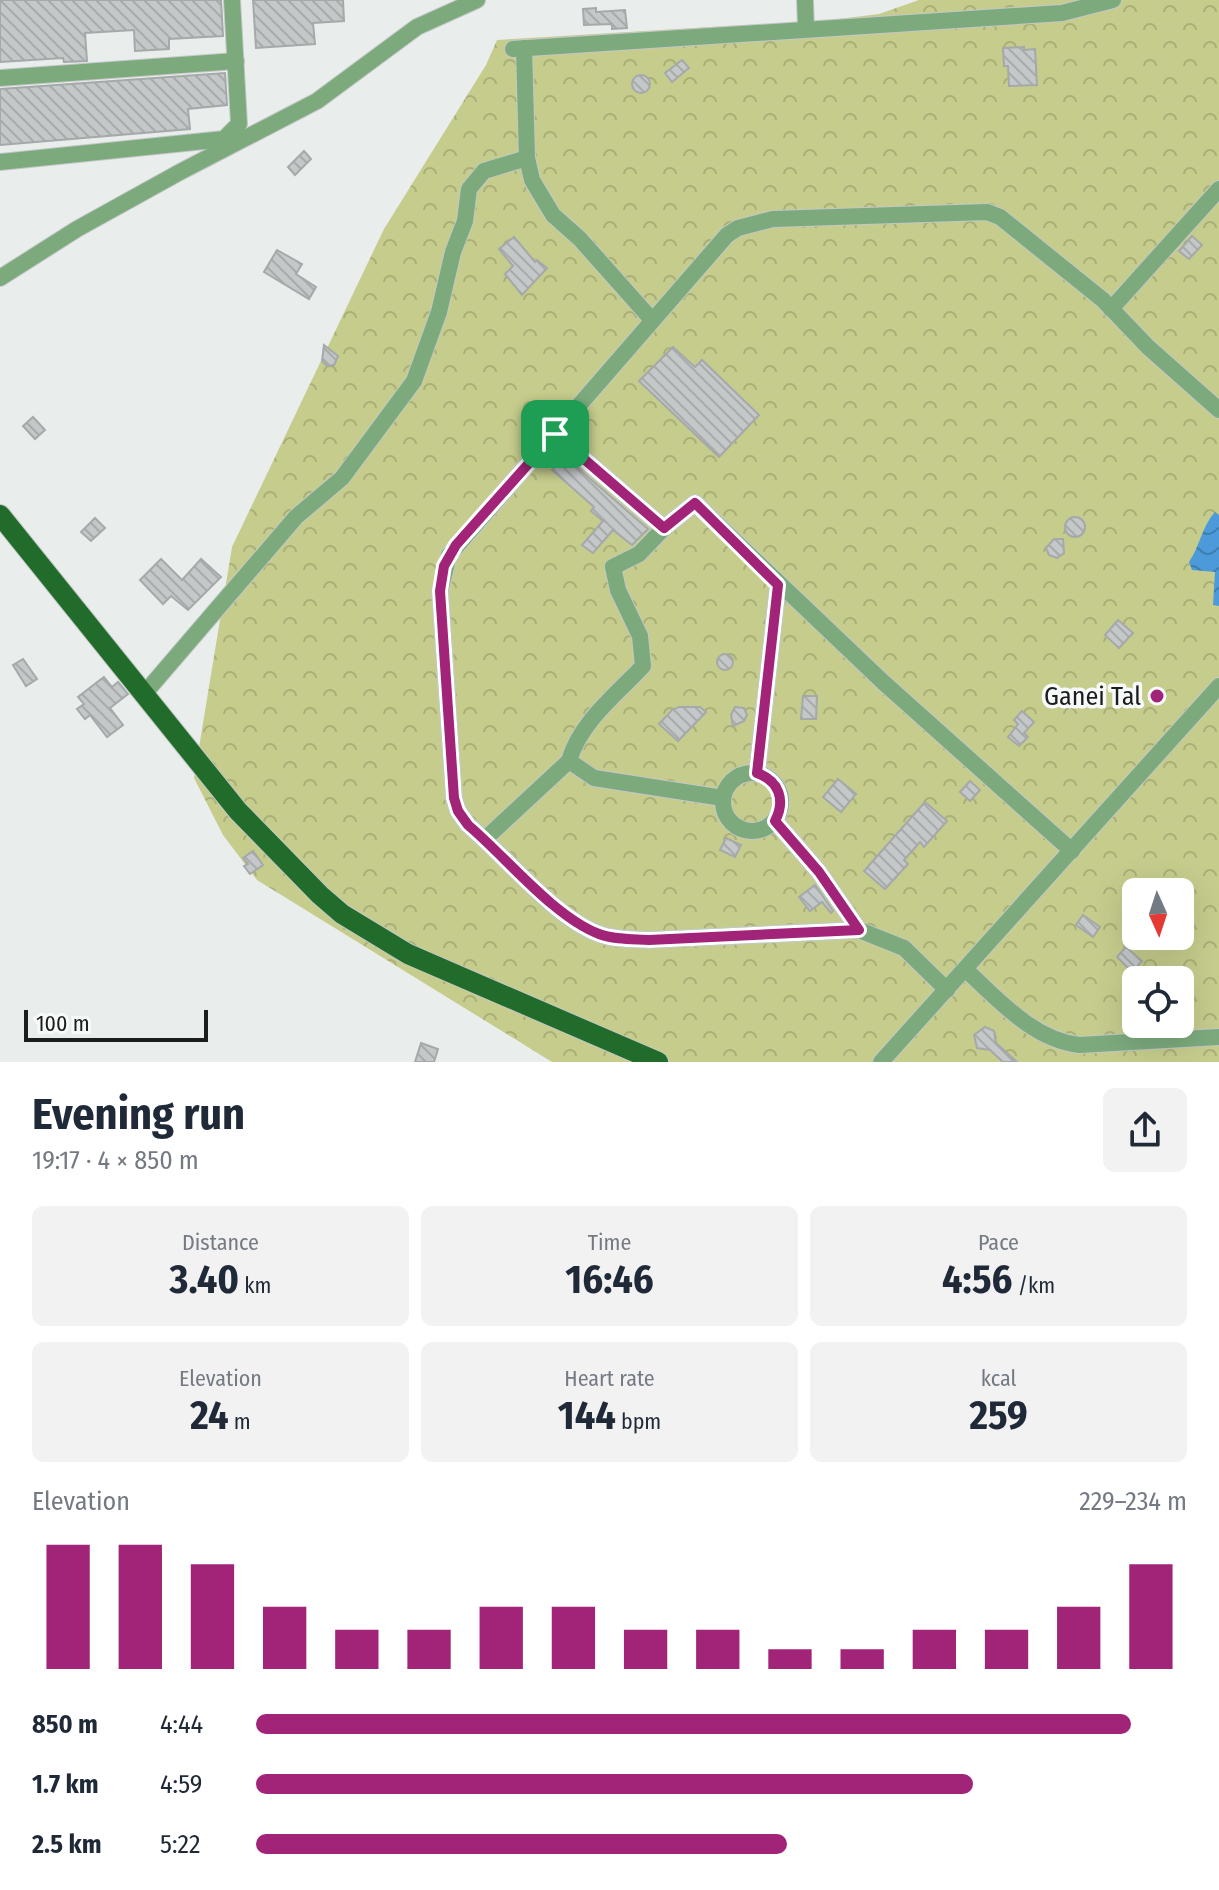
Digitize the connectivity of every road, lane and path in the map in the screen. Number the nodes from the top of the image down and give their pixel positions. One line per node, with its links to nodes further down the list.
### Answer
1 (232, 0): 6 (street)
2 (477, 0): 11 (street)
3 (805, 0): 5 (street)
4 (1113, 0): 5 (street)
5 (806, 28): 8 (street)
6 (236, 61): 7 (street); 9 (street)
7 (0, 78)
8 (527, 158): 13 (street); 20 (street)
9 (0, 162)
10 (1219, 189): 12 (street)
11 (0, 278)
12 (1111, 309): 13 (street); 14 (street)
13 (652, 320): 15 (street)
14 (1219, 410)
15 (555, 434): 17 (street); 25 (street)
16 (0, 515): 20 (main road)
17 (664, 528): 18 (street); 21 (street)
18 (778, 585): 22 (street); 26 (street)
19 (1219, 686): 26 (street)
20 (144, 694): 31 (main road)
21 (569, 761): 23 (street); 25 (street)
22 (757, 773): 23 (street); 24 (street)
23 (723, 798): 24 (street)
24 (775, 821): 27 (street)
25 (485, 839): 27 (street)
26 (1072, 851): 28 (street)
27 (859, 930): 29 (street)
28 (966, 970): 29 (street); 30 (street)
29 (947, 990): 32 (street)
30 (1219, 1037)
31 (658, 1062)
32 (881, 1062)

